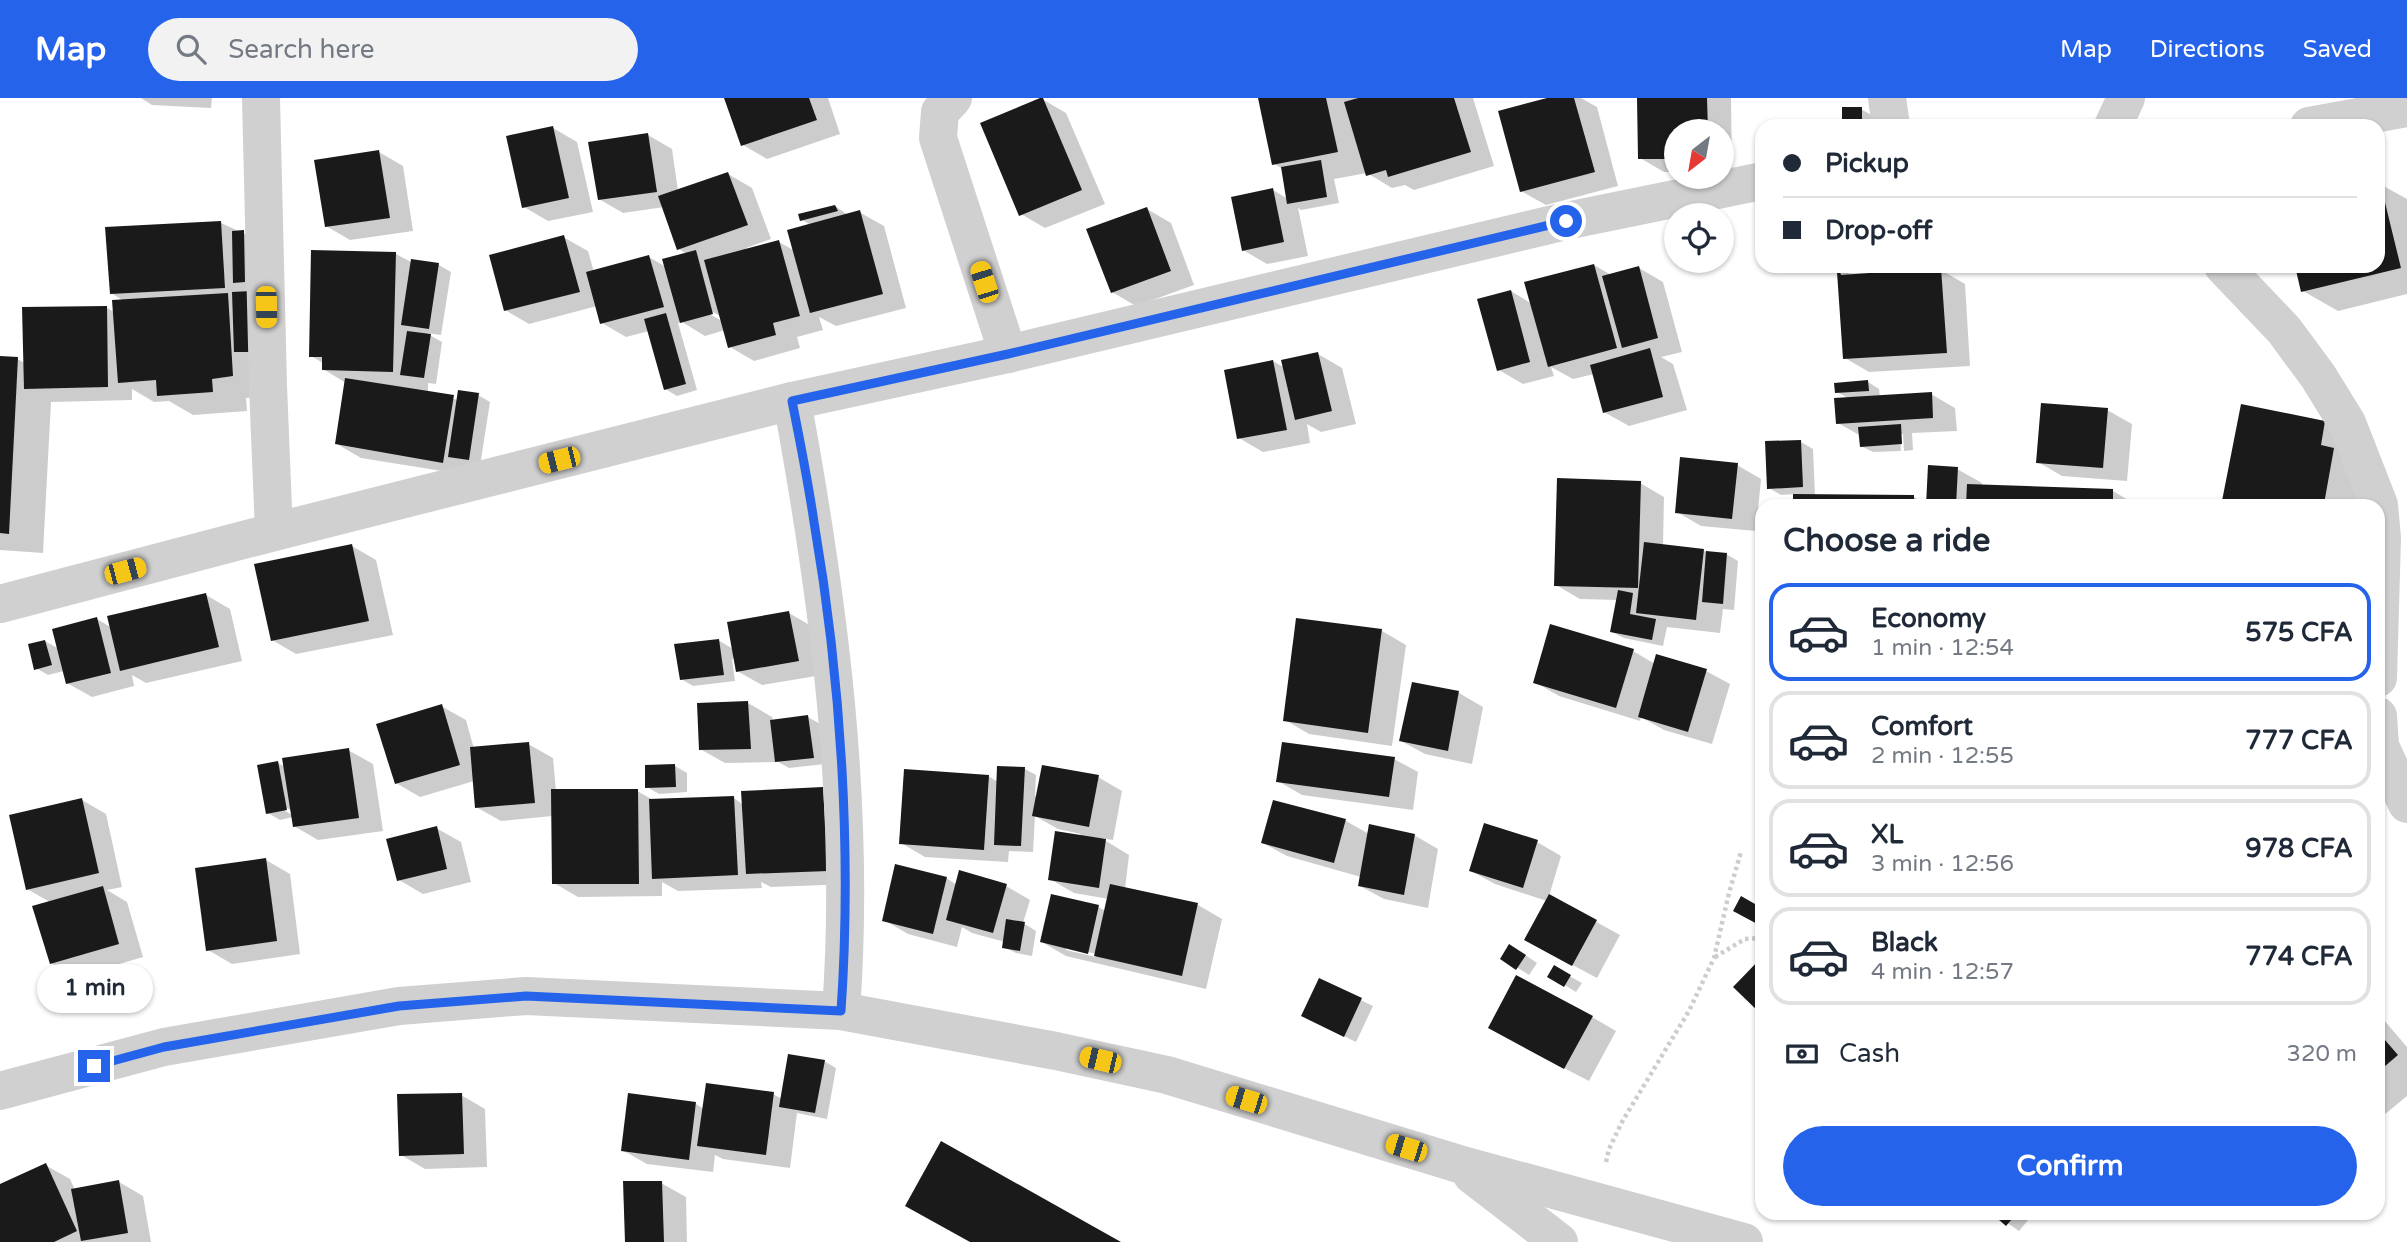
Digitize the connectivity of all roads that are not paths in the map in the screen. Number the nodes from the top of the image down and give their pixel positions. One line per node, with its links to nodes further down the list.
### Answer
1 (261, 98): 14 (street)
2 (953, 98): 11 (street)
3 (1887, 98): 6 (street)
4 (2126, 98): 7 (street)
5 (2407, 108): 8 (street)
6 (1890, 119)
7 (2116, 119)
8 (2347, 119)
9 (1755, 182): 11 (street)
10 (2230, 273): 13 (street)
11 (1008, 354): 12 (street)
12 (792, 401): 14 (street); 18 (street)
13 (2376, 499)
14 (274, 532): 15 (street)
15 (0, 604)
16 (2385, 755): 17 (street)
17 (2407, 804)
18 (841, 1011): 19 (street); 20 (street)
19 (0, 1091)
20 (1459, 1164): 21 (street); 22 (street)
21 (1559, 1242)
22 (1744, 1242)

